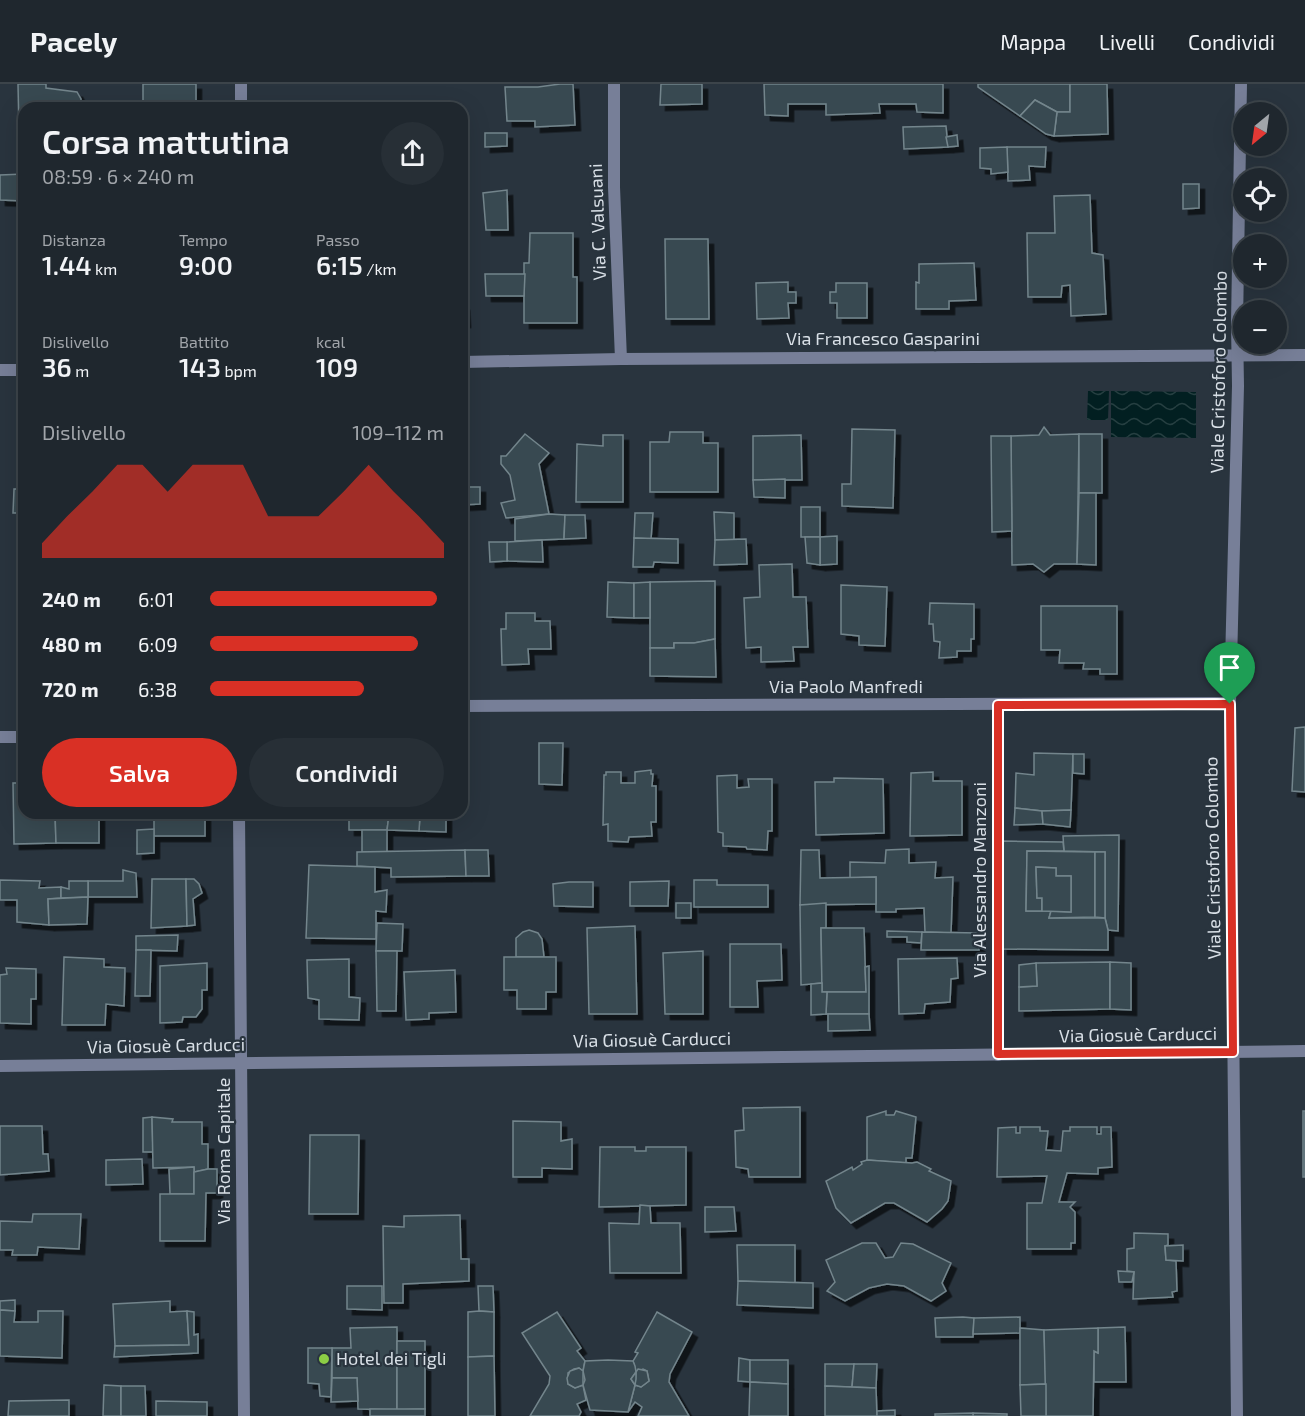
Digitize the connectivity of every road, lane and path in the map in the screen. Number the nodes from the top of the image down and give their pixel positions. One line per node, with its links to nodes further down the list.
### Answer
1 (241, 84): 4 (street)
2 (614, 84): 7 (street, Via C. Valsuani)
3 (1241, 84): 6 (street, Viale Cristoforo Colombo)
4 (241, 102)
5 (1305, 355): 6 (street, Via Francesco Gasparini)
6 (1238, 356): 7 (street, Via Francesco Gasparini); 11 (street, Viale Cristoforo Colombo)
7 (621, 358): 8 (street, Via Francesco Gasparini)
8 (468, 362)
9 (0, 370): 10 (street)
10 (18, 370)
11 (1230, 704): 12 (street, Via Paolo Manfredi); 17 (street, Viale Cristoforo Colombo)
12 (998, 705): 13 (street, Via Paolo Manfredi); 19 (street, Via Alessandro Manzoni)
13 (468, 706)
14 (0, 737): 15 (street)
15 (18, 737)
16 (239, 819): 20 (street, Via Roma Capitale)
17 (1233, 1052): 18 (street, Via Giosuè Carducci); 19 (street, Via Giosuè Carducci); 23 (street, Viale Cristoforo Colombo)
18 (1305, 1052)
19 (998, 1054): 20 (street, Via Giosuè Carducci)
20 (242, 1063): 21 (street, Via Giosuè Carducci); 22 (street, Via Roma Capitale)
21 (0, 1066)
22 (244, 1416)
23 (1237, 1416)

